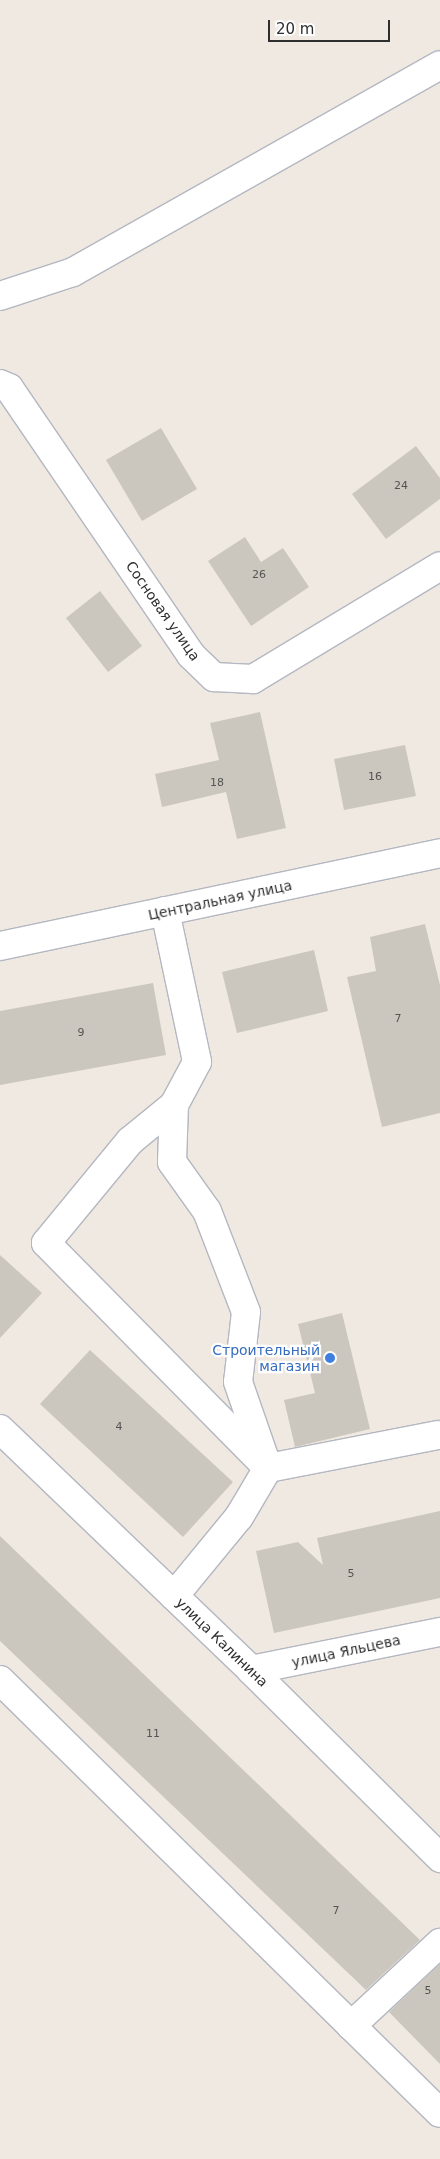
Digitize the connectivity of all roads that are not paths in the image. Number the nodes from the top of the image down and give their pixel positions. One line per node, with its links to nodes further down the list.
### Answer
1 (440, 65): 2 (street)
2 (0, 296)
3 (0, 384): 4 (street, Сосновая улица)
4 (440, 566)
5 (440, 854): 6 (street, Центральная улица)
6 (165, 911): 7 (street, Центральная улица); 8 (street)
7 (0, 946)
8 (174, 1105): 11 (street); 11 (street)
9 (0, 1429): 12 (street, улица Калинина)
10 (438, 1435): 11 (street)
11 (268, 1468): 12 (street)
12 (174, 1596): 14 (street, улица Калинина)
13 (440, 1632): 14 (street, улица Яльцева)
14 (251, 1670): 16 (street, улица Калинина)
15 (0, 1680): 18 (street)
16 (440, 1858)
17 (440, 1942): 18 (street)
18 (351, 2026): 19 (street)
19 (440, 2113)

